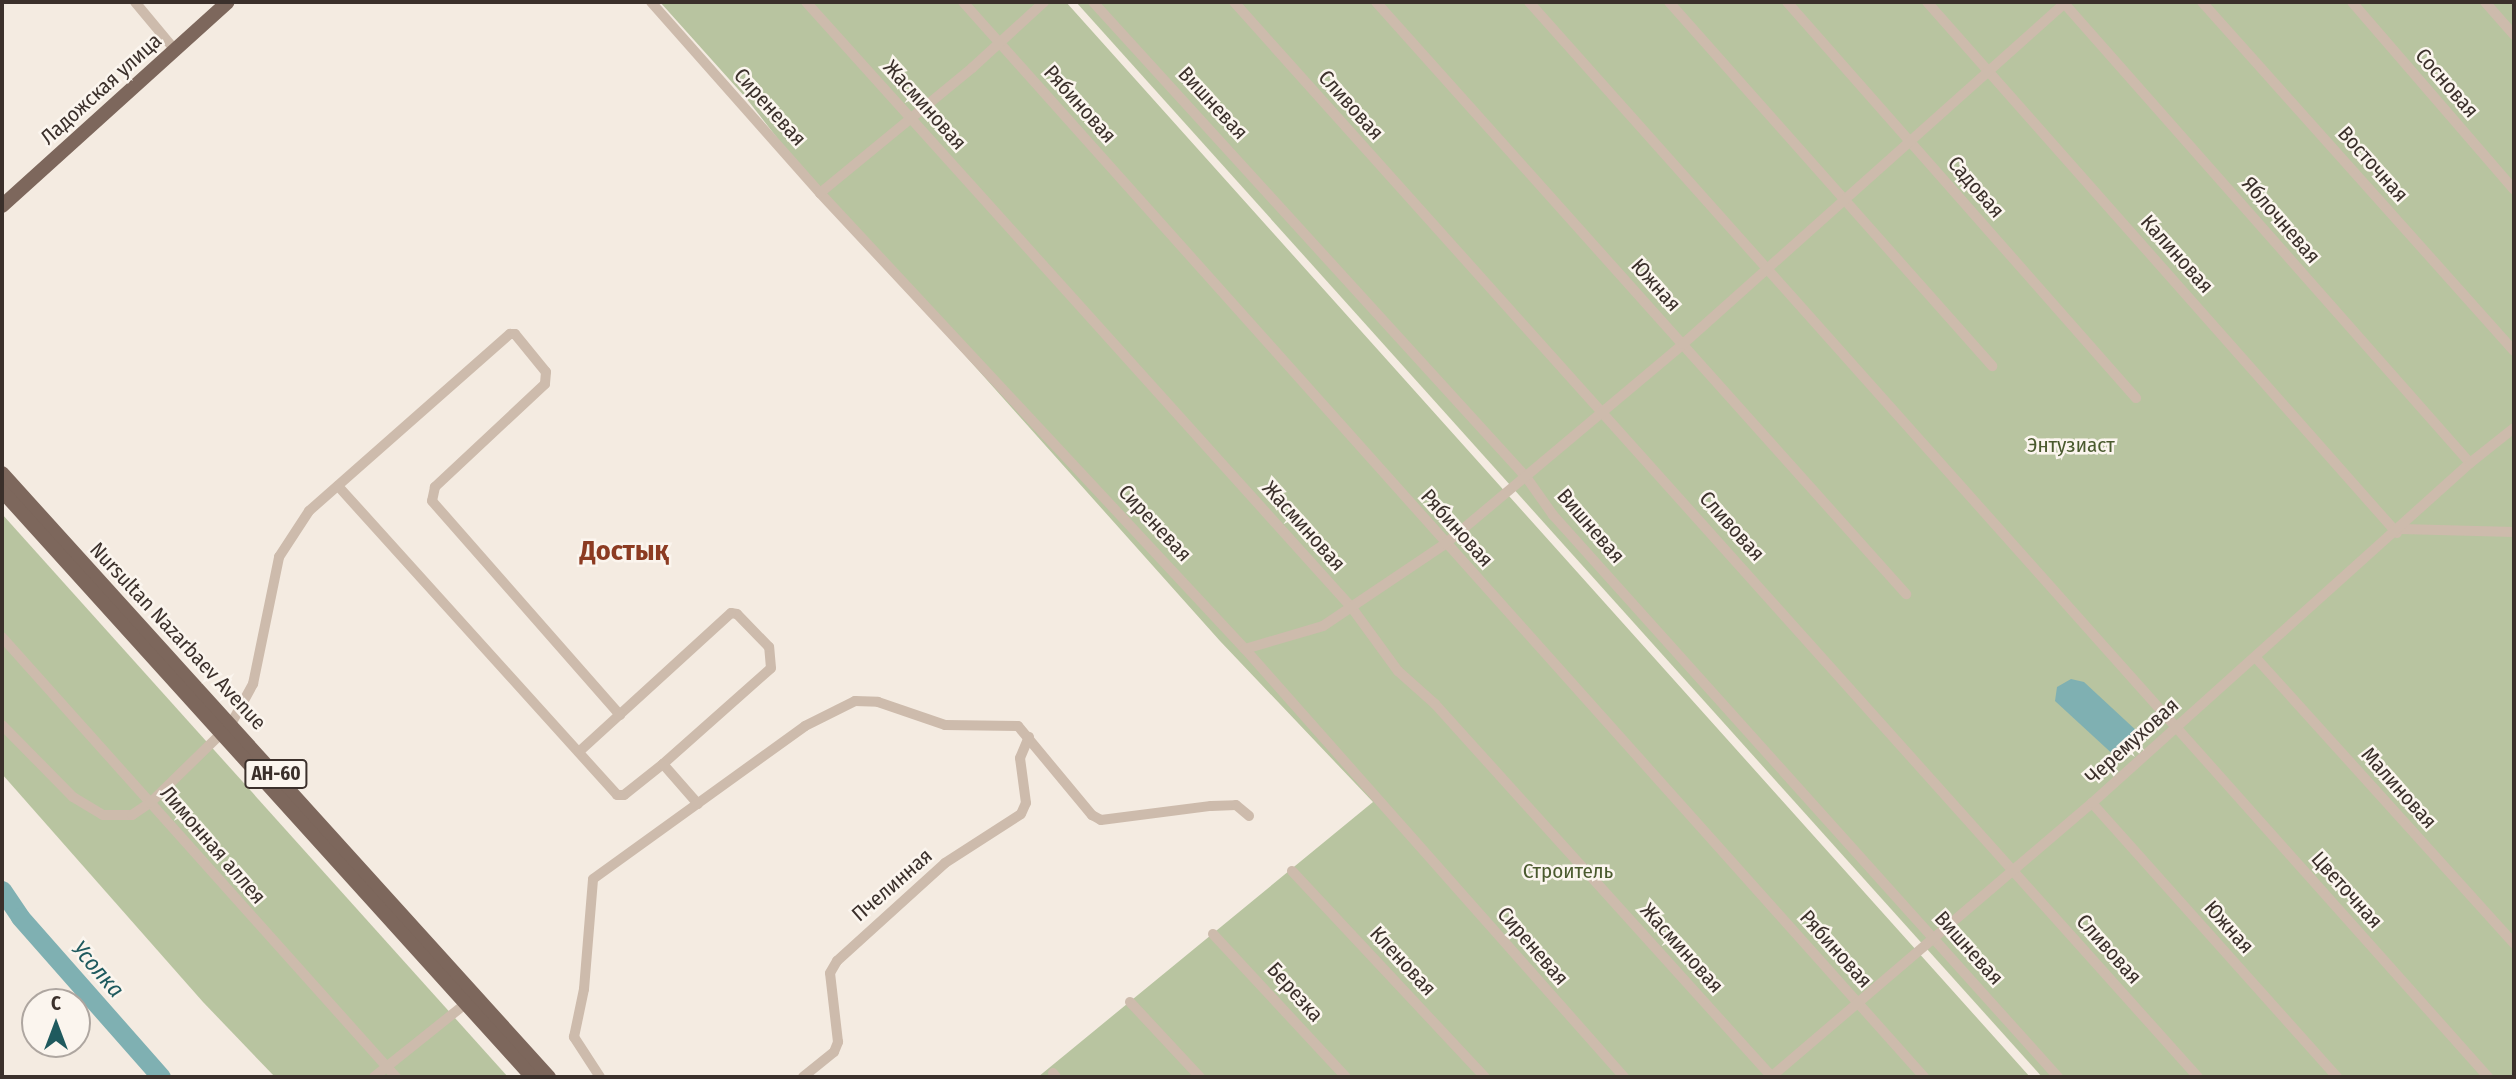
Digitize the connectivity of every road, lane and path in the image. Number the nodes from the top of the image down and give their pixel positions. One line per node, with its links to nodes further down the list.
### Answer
1 (135, 2): 20 (street)
2 (228, 2): 20 (main road, Ладожская улица)
3 (651, 2): 25 (street, Сиреневая)
4 (806, 2): 22 (street, Жасминовая)
5 (963, 2): 19 (street, Рябиновая)
6 (1044, 2): 19 (street)
7 (1093, 2): 37 (street, Вишневая)
8 (1234, 2): 33 (street, Сливовая)
9 (1376, 2): 29 (street, Южная)
10 (1529, 2): 28 (street, Цветочная)
11 (1669, 2): 26 (street)
12 (1787, 2): 23 (street, Садовая)
13 (1927, 2): 21 (street, Калиновая)
14 (2064, 2): 21 (street); 35 (street, Яблочневая)
15 (2202, 2): 30 (street, Восточная)
16 (2352, 2): 24 (street, Сосновая)
17 (2485, 2): 18 (street)
18 (2514, 35)
19 (1000, 43): 22 (street); 42 (street, Рябиновая)
20 (175, 50): 27 (main road, Ладожская улица)
21 (1990, 73): 23 (street); 40 (street, Калиновая)
22 (910, 117): 25 (street); 44 (street, Жасминовая)
23 (1910, 141): 26 (street); 32 (street, Садовая)
24 (2514, 190)
25 (820, 193): 46 (street, Сиреневая)
26 (1844, 202): 28 (street); 31 (street)
27 (2, 206)
28 (1765, 271): 29 (street); 51 (street, Цветочная)
29 (1683, 344): 33 (street); 43 (street, Южная)
30 (2514, 351)
31 (1992, 366)
32 (2136, 398)
33 (1604, 412): 37 (street); 60 (street, Сливовая)
34 (2514, 428): 35 (street, Черемуховая)
35 (2470, 463): 40 (street, Черемуховая)
36 (2, 473): 49 (main road, Nursultan Nazarbaev Avenue / АН-60)
37 (1526, 477): 42 (street); 63 (street, Вишневая)
38 (338, 486): 48 (street); 49 (street); 54 (street)
39 (2, 491): 52 (main road, Nursultan Nazarbaev Avenue)
40 (2399, 531): 41 (street); 47 (street, Черемуховая)
41 (2514, 532)
42 (1445, 544): 44 (street); 66 (street, Рябиновая)
43 (1906, 594)
44 (1352, 608): 46 (street); 79 (street, Жасминовая)
45 (2, 637): 56 (street, Лимонная аллея)
46 (1245, 649): 78 (street, Сиреневая)
47 (2256, 658): 51 (street, Черемуховая); 64 (street, Малиновая)
48 (620, 715): 54 (street); 55 (street)
49 (231, 724): 52 (street); 72 (main road, Nursultan Nazarbaev Avenue / АН-60)
50 (2, 725): 56 (street)
51 (2176, 727): 57 (street, Черемуховая); 84 (street, Цветочная)
52 (221, 736): 56 (street); 67 (main road, Nursultan Nazarbaev Avenue)
53 (1029, 737): 58 (street); 59 (street); 74 (street, Пчелинная)
54 (579, 752): 55 (street)
55 (663, 764): 58 (street)
56 (150, 803): 68 (street, Лимонная аллея)
57 (2092, 803): 60 (street, Черемуховая); 83 (street, Южная)
58 (698, 804): 73 (street)
59 (1249, 816)
60 (2011, 868): 63 (street, Черемуховая); 82 (street, Сливовая)
61 (1292, 871): 77 (street, Кленовая)
62 (1213, 934): 76 (street, Березка)
63 (1934, 936): 66 (street, Черемуховая); 81 (street, Вишневая)
64 (2514, 944)
65 (1130, 1002): 75 (street)
66 (1858, 1002): 79 (street, Черемуховая); 80 (street, Рябиновая)
67 (465, 1004): 68 (street); 71 (main road, Nursultan Nazarbaev Avenue)
68 (388, 1068): 69 (street); 70 (street, Лимонная аллея)
69 (374, 1077)
70 (396, 1077)
71 (532, 1077)
72 (549, 1077)
73 (600, 1077)
74 (803, 1077)
75 (1200, 1077)
76 (1346, 1077)
77 (1485, 1077)
78 (1624, 1077)
79 (1772, 1077)
80 (1924, 1077)
81 (2058, 1077)
82 (2198, 1077)
83 (2337, 1077)
84 (2488, 1077)

